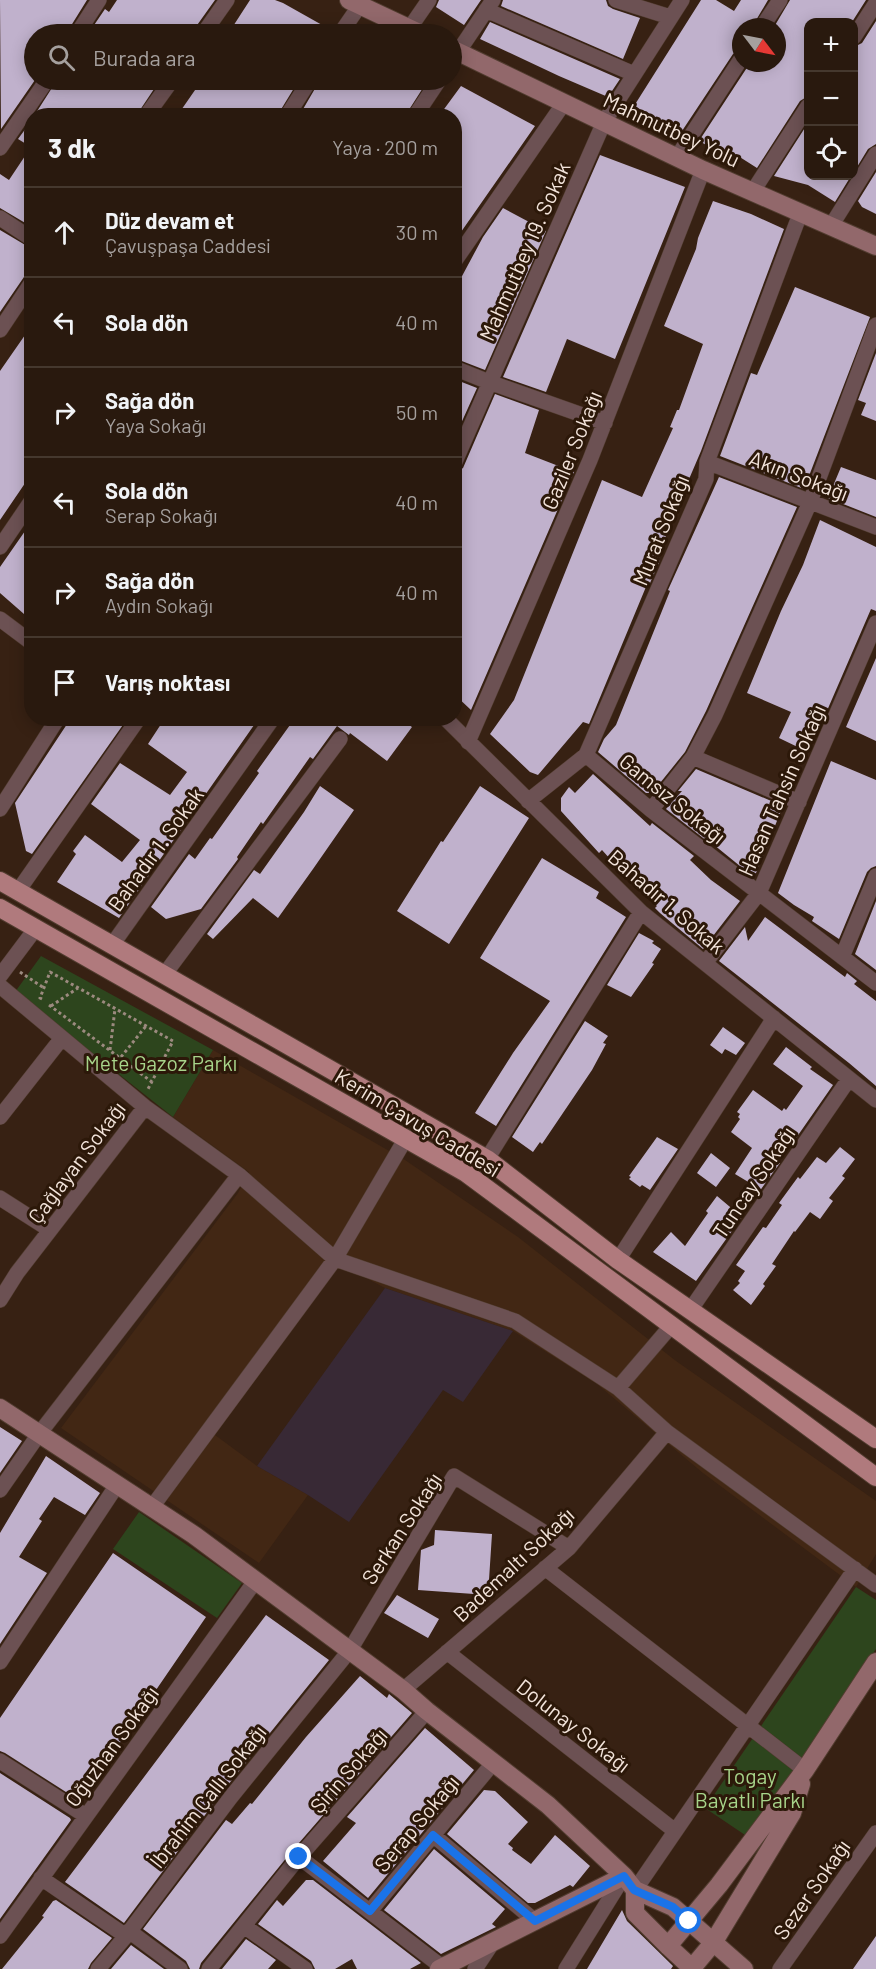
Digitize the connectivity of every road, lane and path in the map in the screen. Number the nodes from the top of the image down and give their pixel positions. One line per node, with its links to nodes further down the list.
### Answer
1 (99, 0): 13 (street)
2 (227, 0): 14 (street)
3 (429, 0): 17 (street)
4 (616, 0): 11 (street)
5 (669, 0): 11 (street)
6 (682, 0): 11 (street, Mahmutbey 19. Sokak)
7 (780, 0): 12 (street)
8 (354, 3): 15 (street); 16 (street)
9 (876, 3): 18 (street)
10 (489, 5): 19 (street); 22 (street)
11 (670, 17): 22 (street, Mahmutbey 19. Sokak)
12 (768, 18)
13 (83, 24)
14 (210, 24)
15 (345, 24)
16 (398, 24)
17 (418, 24)
18 (858, 31)
19 (462, 43)
20 (462, 58): 27 (street, Mahmutbey Yolu)
21 (733, 72): 37 (street)
22 (634, 74): 34 (street, Mahmutbey 19. Sokak)
23 (40, 90): 28 (street)
24 (165, 90): 29 (street)
25 (304, 90): 30 (street)
26 (432, 90): 31 (street)
27 (564, 103): 34 (street, Mahmutbey Yolu); 45 (street)
28 (28, 108)
29 (152, 108)
30 (292, 108)
31 (420, 108)
32 (804, 112): 39 (street)
33 (24, 113): 35 (street)
34 (604, 122): 37 (street, Mahmutbey Yolu); 50 (street, Mahmutbey 19. Sokak)
35 (0, 148)
36 (876, 154): 42 (street)
37 (677, 158): 38 (street, Mahmutbey Yolu)
38 (703, 170): 39 (street, Mahmutbey Yolu); 51 (street, Gaziler Sokağı)
39 (753, 191): 40 (street, Mahmutbey Yolu)
40 (800, 214): 42 (street, Mahmutbey Yolu); 53 (street, Murat Sokağı)
41 (0, 218): 43 (street)
42 (831, 226): 44 (street, Mahmutbey Yolu)
43 (24, 234)
44 (876, 246)
45 (462, 250)
46 (24, 294): 48 (street)
47 (876, 325): 54 (street)
48 (0, 330)
49 (462, 371): 50 (street)
50 (489, 382): 51 (street); 52 (street, Mahmutbey 19. Sokak)
51 (605, 423): 66 (street, Gaziler Sokağı)
52 (462, 445)
53 (707, 462): 54 (street, Akın Sokağı); 67 (street, Murat Sokağı)
54 (810, 502): 56 (street, Akın Sokağı); 68 (street)
55 (24, 512): 57 (street)
56 (876, 527)
57 (0, 547)
58 (0, 619): 60 (street)
59 (876, 623): 70 (street, Hasan Tahsin Sokağı)
60 (24, 633)
61 (53, 726): 71 (street)
62 (132, 726): 75 (street)
63 (267, 726): 80 (street, Bahadır 1. Sokak)
64 (453, 726): 66 (street, Bahadır 1. Sokak)
65 (340, 739): 84 (street)
66 (468, 742): 69 (street, Bahadır 1. Sokak)
67 (586, 755): 69 (street, Murat Sokağı); 72 (street, Gamsız Sokağı)
68 (693, 757): 70 (street); 72 (street)
69 (528, 801): 78 (street, Bahadır 1. Sokak)
70 (799, 802): 76 (street, Hasan Tahsin Sokağı)
71 (0, 809)
72 (651, 810): 76 (street, Gamsız Sokağı)
73 (876, 876): 81 (street)
74 (0, 881): 75 (main road, Kerim Çavuş Caddesi)
75 (18, 891): 80 (main road, Kerim Çavuş Caddesi)
76 (759, 893): 81 (street, Gamsız Sokağı); 82 (street, Hasan Tahsin Sokağı)
77 (0, 908): 79 (main road, Kerim Çavuş Caddesi)
78 (641, 912): 82 (street, Bahadır 1. Sokak); 102 (street)
79 (36, 928): 83 (street); 101 (main road, Kerim Çavuş Caddesi)
80 (112, 945): 84 (main road, Kerim Çavuş Caddesi)
81 (842, 957): 85 (street, Gamsız Sokağı)
82 (705, 963): 91 (street, Bahadır 1. Sokak)
83 (5, 971): 88 (path)
84 (164, 975): 102 (main road, Kerim Çavuş Caddesi)
85 (876, 983)
86 (0, 986): 93 (street)
87 (78, 987): 88 (path); 89 (path); 90 (path)
88 (44, 988): 89 (path)
89 (51, 1006): 94 (path)
90 (115, 1009): 92 (path); 94 (path)
91 (774, 1018): 96 (street, Bahadır 1. Sokak); 107 (street)
92 (146, 1026): 95 (path); 97 (path)
93 (62, 1038): 99 (street); 100 (street)
94 (110, 1050): 95 (path)
95 (120, 1058): 97 (path)
96 (849, 1079): 98 (street, Bahadır 1. Sokak); 109 (street, Tuncay Sokağı)
97 (152, 1082): 99 (path)
98 (876, 1100)
99 (142, 1105): 103 (street); 105 (street, Çağlayan Sokağı)
100 (0, 1117)
101 (406, 1138): 106 (street); 110 (main road, Kerim Çavuş Caddesi)
102 (487, 1159): 107 (main road, Kerim Çavuş Caddesi)
103 (239, 1175): 106 (street); 114 (street)
104 (0, 1198): 105 (street)
105 (50, 1230): 108 (street, Çağlayan Sokağı)
106 (335, 1259): 111 (street); 119 (street)
107 (618, 1260): 109 (main road, Kerim Çavuş Caddesi)
108 (0, 1300)
109 (691, 1309): 115 (main road, Kerim Çavuş Caddesi)
110 (671, 1326): 111 (street); 116 (main road, Kerim Çavuş Caddesi)
111 (618, 1388): 113 (street)
112 (0, 1408): 114 (street)
113 (667, 1432): 120 (street, Bademaltı Sokağı); 122 (street)
114 (39, 1434): 117 (street); 118 (street)
115 (876, 1439)
116 (876, 1477)
117 (117, 1485): 119 (street); 127 (street)
118 (0, 1490)
119 (152, 1506): 123 (street)
120 (569, 1548): 121 (street, Bademaltı Sokağı); 125 (street, Serkan Sokağı)
121 (545, 1568): 126 (street, Bademaltı Sokağı); 131 (street)
122 (855, 1569): 124 (street); 131 (street)
123 (256, 1580): 125 (street); 135 (street, Oğuzhan Sokağı)
124 (876, 1585)
125 (350, 1650): 129 (street); 148 (street, İbrahim Çallı Sokağı)
126 (447, 1652): 129 (street, Bademaltı Sokağı); 136 (street, Dolunay Sokağı)
127 (0, 1662)
128 (874, 1668): 134 (street)
129 (403, 1689): 130 (street)
130 (427, 1711): 133 (street); 139 (street, Şirin Sokağı)
131 (747, 1726): 134 (street); 136 (street)
132 (0, 1761): 135 (street)
133 (494, 1762): 138 (street, Serap Sokağı); 141 (street)
134 (805, 1770): 142 (street); 151 (street)
135 (86, 1816): 140 (street, Oğuzhan Sokağı)
136 (675, 1831): 141 (street)
137 (876, 1833): 162 (street, Sezer Sokağı)
138 (433, 1835): 144 (street, Serap Sokağı); 145 (street)
139 (299, 1857): 144 (street); 147 (street, Şirin Sokağı)
140 (41, 1878): 148 (street); 149 (street, Oğuzhan Sokağı)
141 (629, 1883): 143 (street); 145 (street); 152 (street); 159 (street)
142 (719, 1885): 143 (street); 146 (street)
143 (673, 1907): 146 (street)
144 (370, 1911): 153 (street)
145 (535, 1921): 150 (street)
146 (689, 1921): 151 (street); 152 (street)
147 (244, 1926): 156 (street, Şirin Sokağı); 157 (street)
148 (128, 1933): 154 (street, İbrahim Çallı Sokağı); 155 (street)
149 (0, 1936)
150 (493, 1942): 153 (street); 158 (street)
151 (713, 1943): 160 (street); 161 (street)
152 (668, 1946): 160 (street)
153 (441, 1968)
154 (98, 1969)
155 (180, 1969)
156 (209, 1969)
157 (305, 1969)
158 (475, 1969)
159 (566, 1969)
160 (693, 1969)
161 (744, 1969)
162 (780, 1969)

